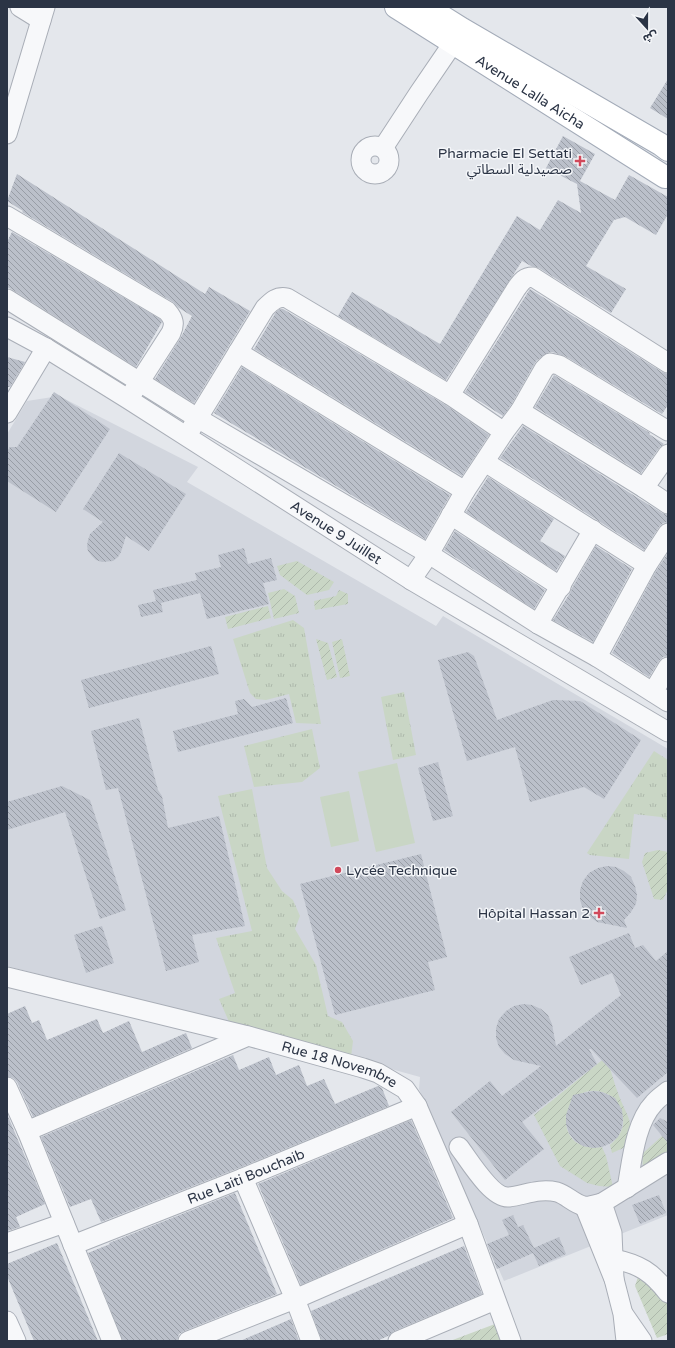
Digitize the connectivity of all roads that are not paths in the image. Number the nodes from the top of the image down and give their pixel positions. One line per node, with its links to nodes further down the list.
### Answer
1 (20, 7): 4 (street)
2 (396, 7): 5 (main road, Avenue Lalla Aicha)
3 (427, 7): 5 (main road, Avenue Lalla Aicha)
4 (43, 14): 6 (street)
5 (458, 37): 7 (street); 8 (main road, Avenue Lalla Aicha); 9 (main road, Avenue Lalla Aicha)
6 (7, 134)
7 (383, 148)
8 (668, 150)
9 (667, 175)
10 (7, 216): 16 (street)
11 (7, 299): 16 (street)
12 (7, 327): 13 (street, Avenue 9 Juillet)
13 (46, 348): 18 (street, Avenue 9 Juillet); 19 (street)
14 (238, 352): 17 (street); 21 (street); 28 (street)
15 (668, 363): 17 (street)
16 (140, 381): 18 (street); 21 (street)
17 (450, 395): 23 (street)
18 (128, 400): 24 (street, Avenue 9 Juillet)
19 (8, 409)
20 (520, 412): 22 (street); 23 (street); 27 (street)
21 (199, 418): 24 (street); 33 (street)
22 (668, 431)
23 (504, 432): 26 (street)
24 (186, 436): 35 (street, Avenue 9 Juillet)
25 (668, 454): 27 (street)
26 (485, 462): 28 (street); 31 (street)
27 (644, 488): 29 (street)
28 (465, 491): 30 (street)
29 (668, 504)
30 (451, 515): 33 (street); 36 (street)
31 (593, 530): 34 (street); 36 (street)
32 (668, 533): 34 (street)
33 (428, 554): 35 (street); 37 (street)
34 (647, 565): 38 (street)
35 (411, 580): 41 (street, Avenue 9 Juillet)
36 (561, 586): 37 (street)
37 (538, 624): 38 (street)
38 (597, 657): 40 (street)
39 (668, 667): 40 (street)
40 (661, 697)
41 (668, 732)
42 (12, 981): 43 (street, Rue 18 Novembre)
43 (248, 1036): 46 (street, Rue 18 Novembre); 47 (street)
44 (7, 1087): 47 (street)
45 (668, 1091): 51 (street)
46 (417, 1106): 50 (street, Rue Laiti Bouchaib); 54 (street, Rue 18 Novembre)
47 (27, 1131): 53 (street)
48 (459, 1147): 52 (street)
49 (668, 1162): 51 (street)
50 (243, 1178): 56 (street, Rue Laiti Bouchaib); 60 (street)
51 (627, 1188): 52 (street)
52 (593, 1205): 57 (street); 58 (street)
53 (64, 1223): 55 (street); 56 (street)
54 (468, 1224): 60 (street); 61 (street, Rue 18 Novembre)
55 (7, 1244)
56 (73, 1245): 65 (street)
57 (614, 1259): 58 (street); 59 (street)
58 (614, 1279): 62 (street)
59 (668, 1293)
60 (295, 1299): 66 (street); 67 (street)
61 (495, 1300): 68 (street); 69 (street, Rue 18 Novembre)
62 (624, 1314): 70 (street); 71 (street)
63 (7, 1321): 64 (street)
64 (16, 1341)
65 (112, 1341)
66 (188, 1341)
67 (311, 1341)
68 (398, 1341)
69 (511, 1341)
70 (626, 1341)
71 (642, 1341)

